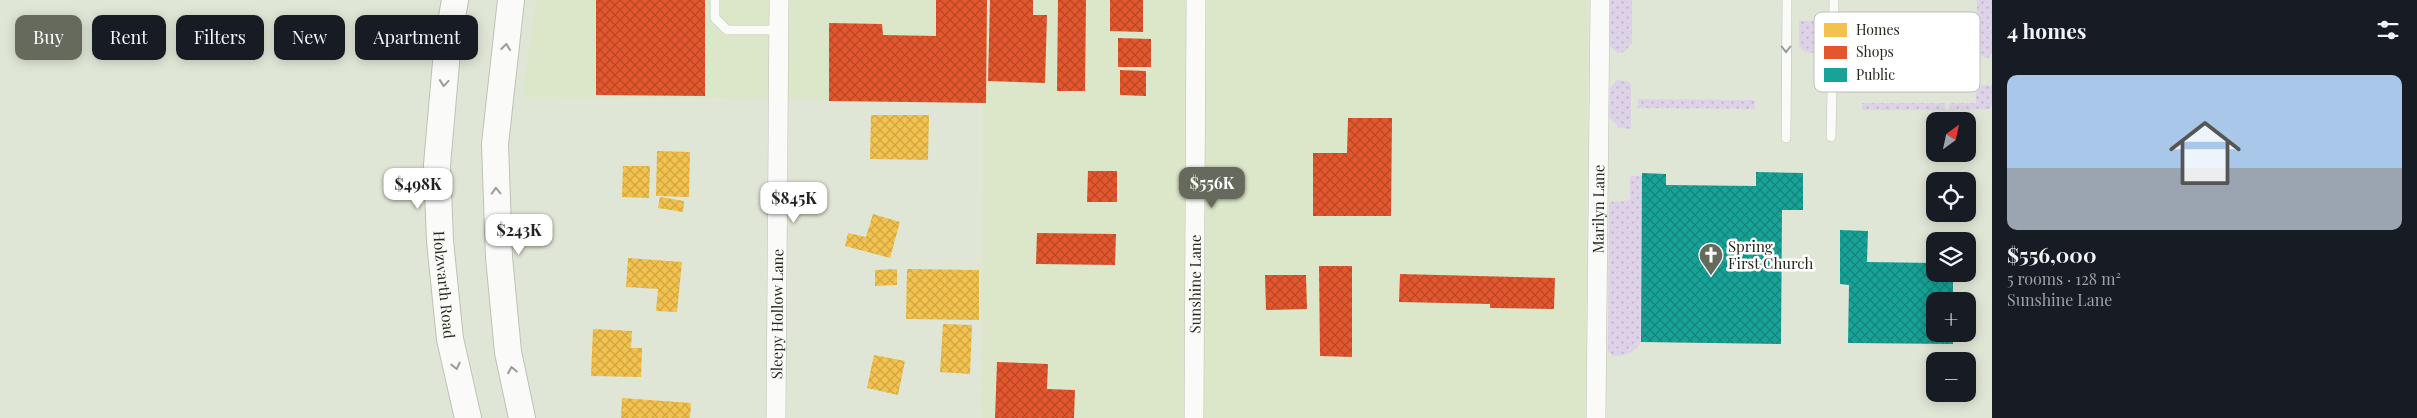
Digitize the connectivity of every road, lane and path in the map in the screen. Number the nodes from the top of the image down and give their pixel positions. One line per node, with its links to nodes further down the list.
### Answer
1 (455, 0): 12 (main road, Holzwarth Road, one-way to 12)
2 (511, 0): 13 (main road, one-way to 2)
3 (715, 0): 8 (lane)
4 (779, 0): 8 (street, Sleepy Hollow Lane)
5 (1196, 0): 15 (street, Sunshine Lane)
6 (1600, 0): 16 (street, Marilyn Lane)
7 (1787, 0): 10 (lane, one-way to 10)
8 (779, 30): 14 (street, Sleepy Hollow Lane)
9 (1832, 92): 11 (lane)
10 (1786, 138)
11 (1831, 138)
12 (468, 418)
13 (522, 418)
14 (776, 418)
15 (1194, 418)
16 (1596, 418)

